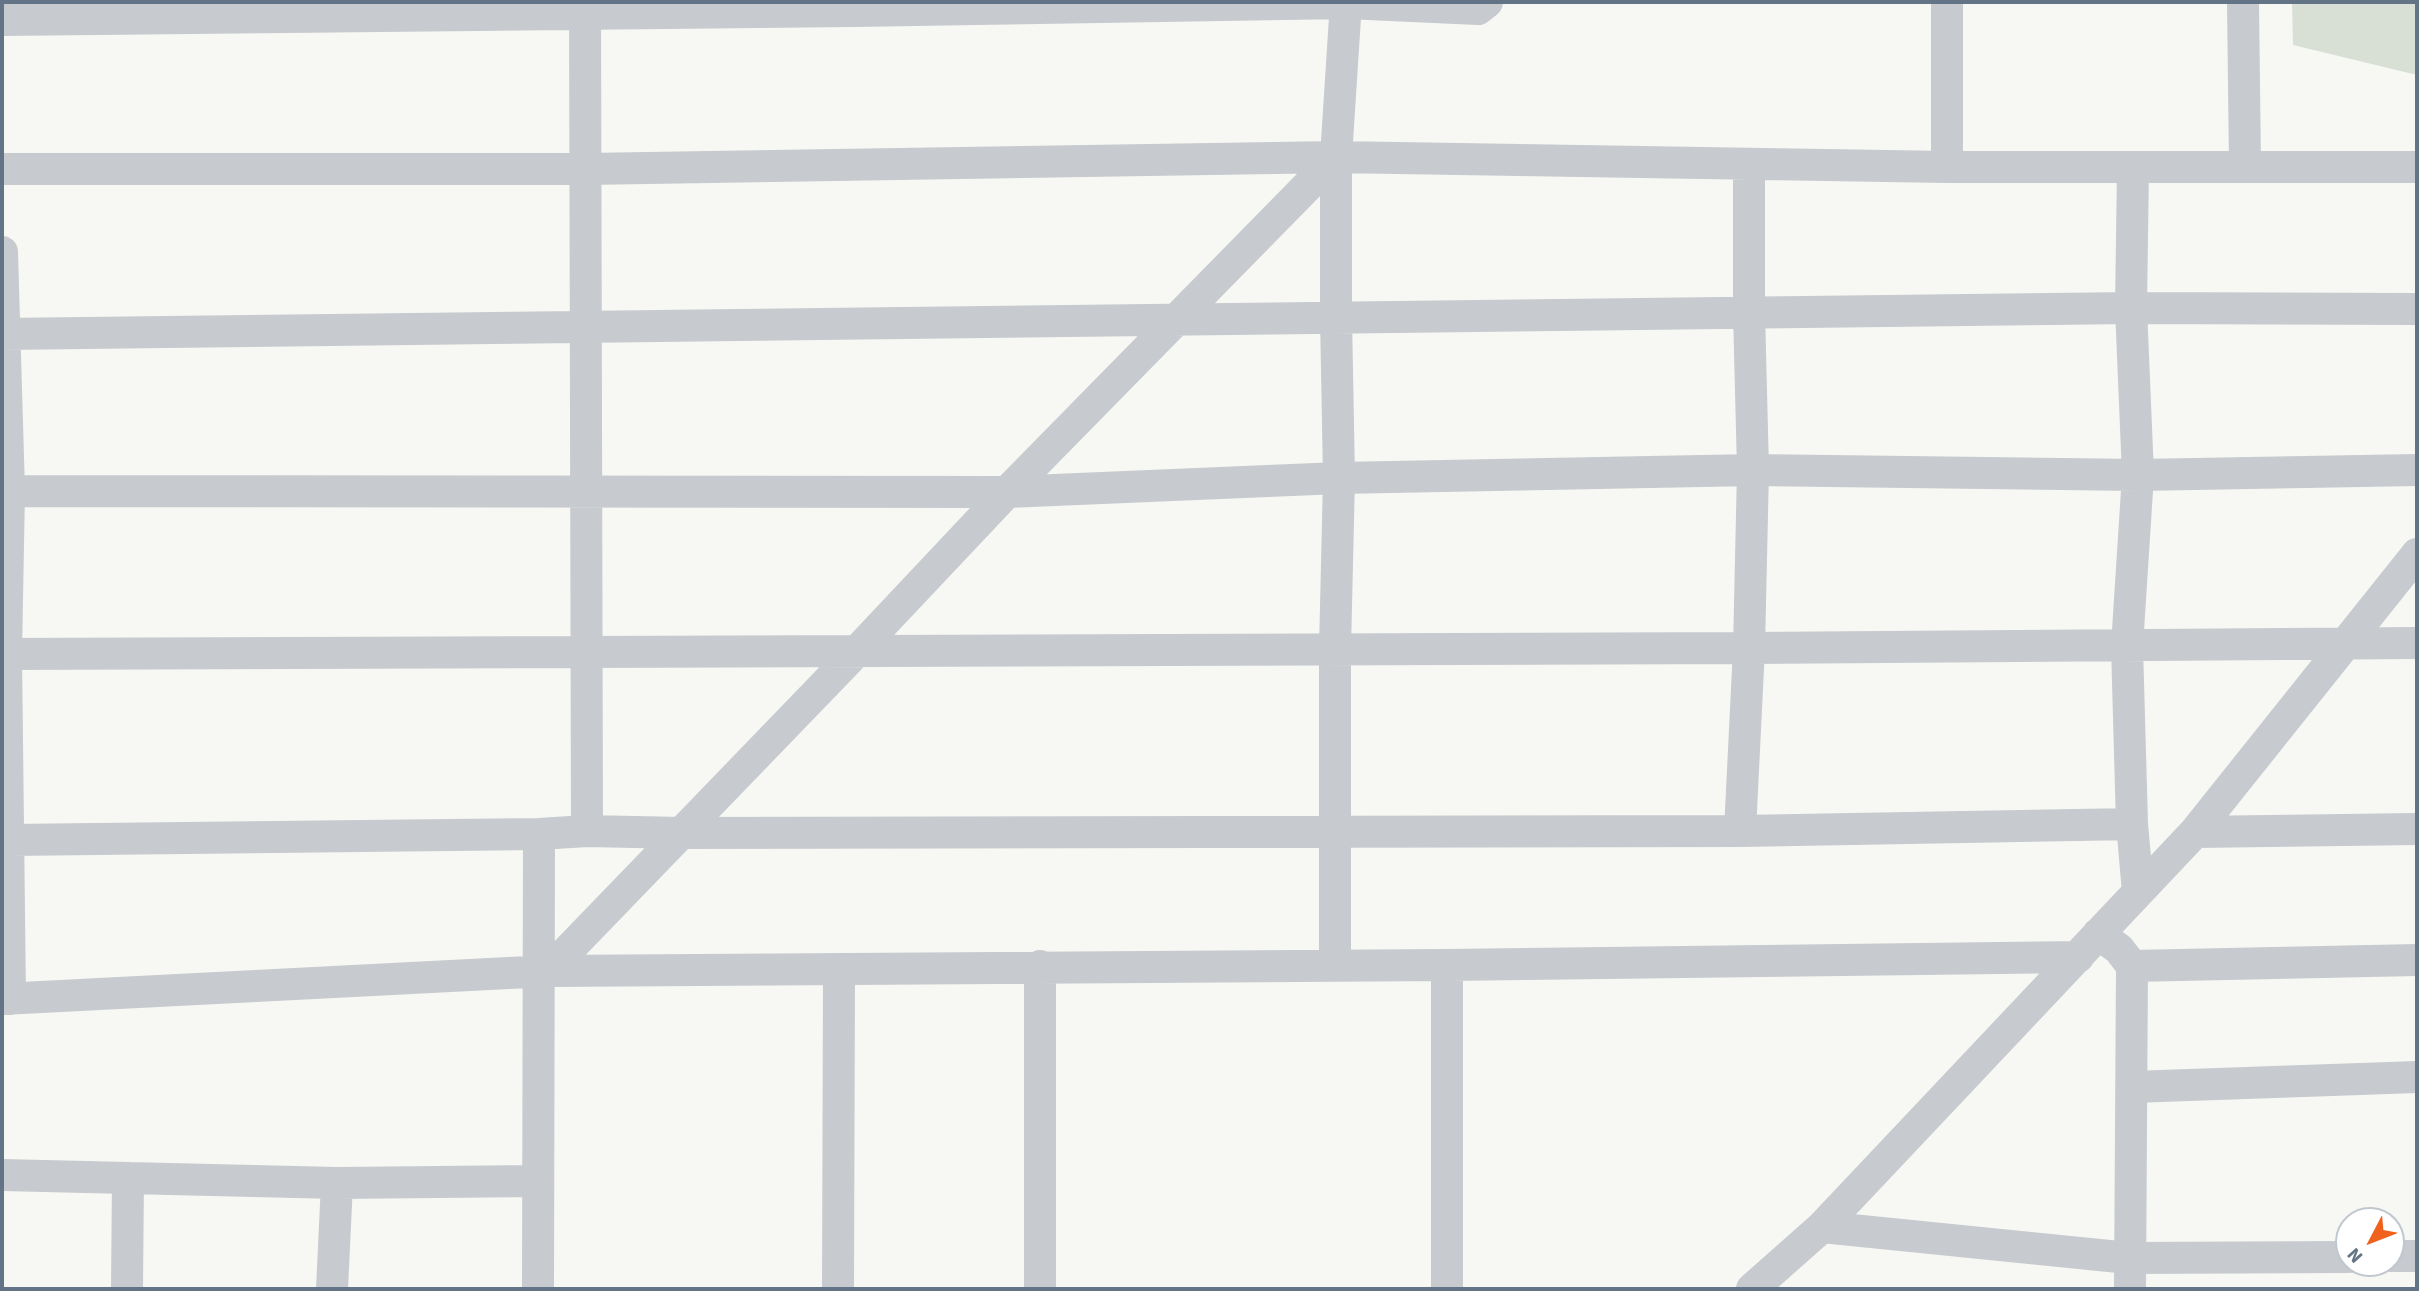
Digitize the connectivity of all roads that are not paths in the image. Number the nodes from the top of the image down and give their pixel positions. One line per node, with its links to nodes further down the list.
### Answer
1 (1346, 2): 2 (street); 5 (street); 9 (street)
2 (1487, 2)
3 (1947, 2): 11 (street)
4 (2243, 2): 13 (street)
5 (854, 6): 6 (street)
6 (585, 8): 7 (street); 16 (street)
7 (284, 9): 8 (street)
8 (2, 19)
9 (1336, 157): 10 (street); 16 (street); 21 (street); 22 (street)
10 (1749, 164): 11 (street); 20 (street)
11 (1947, 167): 12 (street)
12 (2133, 167): 13 (street); 18 (street)
13 (2245, 167): 14 (street)
14 (2417, 167)
15 (2, 169): 16 (street)
16 (585, 169): 23 (street)
17 (2, 252): 24 (street)
18 (2131, 308): 19 (street); 20 (street); 27 (street)
19 (2417, 309)
20 (1749, 312): 21 (street); 25 (street)
21 (1336, 317): 22 (street); 28 (street)
22 (1177, 321): 23 (street); 31 (street)
23 (586, 327): 24 (street); 30 (street)
24 (3, 334): 29 (street)
25 (1754, 470): 27 (street); 28 (street); 36 (street)
26 (2417, 471): 27 (street)
27 (2138, 475): 35 (street)
28 (1339, 478): 31 (street); 38 (street)
29 (9, 491): 30 (street); 40 (street)
30 (587, 491): 31 (street); 39 (street)
31 (1007, 492): 37 (street)
32 (2417, 554): 33 (street)
33 (2348, 643): 34 (street); 35 (street); 46 (street)
34 (2417, 643)
35 (2127, 646): 36 (street); 41 (street)
36 (1749, 648): 38 (street); 44 (street)
37 (859, 649): 38 (street); 39 (street); 47 (street)
38 (1335, 649): 45 (street)
39 (587, 652): 40 (street); 43 (street)
40 (4, 654): 49 (street)
41 (2132, 824): 44 (street); 50 (street)
42 (2417, 829): 46 (street)
43 (587, 831): 47 (street); 48 (street)
44 (1740, 831): 45 (street)
45 (1335, 832): 47 (street); 53 (street)
46 (2195, 832): 50 (street)
47 (682, 833): 58 (street)
48 (539, 834): 49 (street); 58 (street)
49 (8, 839): 59 (street)
50 (2138, 892): 51 (street)
51 (2088, 946): 54 (street); 56 (street); 66 (street)
52 (2417, 960): 56 (street)
53 (1335, 965): 54 (street); 55 (street)
54 (1447, 965): 74 (street)
55 (1040, 966): 57 (street); 73 (street)
56 (2132, 966): 61 (street)
57 (839, 969): 58 (street); 72 (street)
58 (543, 972): 59 (street); 64 (street)
59 (6, 999)
60 (2417, 1077): 61 (street)
61 (2132, 1087): 68 (street)
62 (2, 1175): 63 (street)
63 (128, 1178): 65 (street); 69 (street)
64 (538, 1181): 65 (street); 71 (street)
65 (337, 1182): 70 (street)
66 (1822, 1227): 68 (street); 75 (street)
67 (2335, 1257): 68 (street)
68 (2129, 1258): 76 (street)
69 (127, 1289)
70 (332, 1289)
71 (538, 1289)
72 (838, 1289)
73 (1040, 1289)
74 (1447, 1289)
75 (1752, 1289)
76 (2130, 1289)

